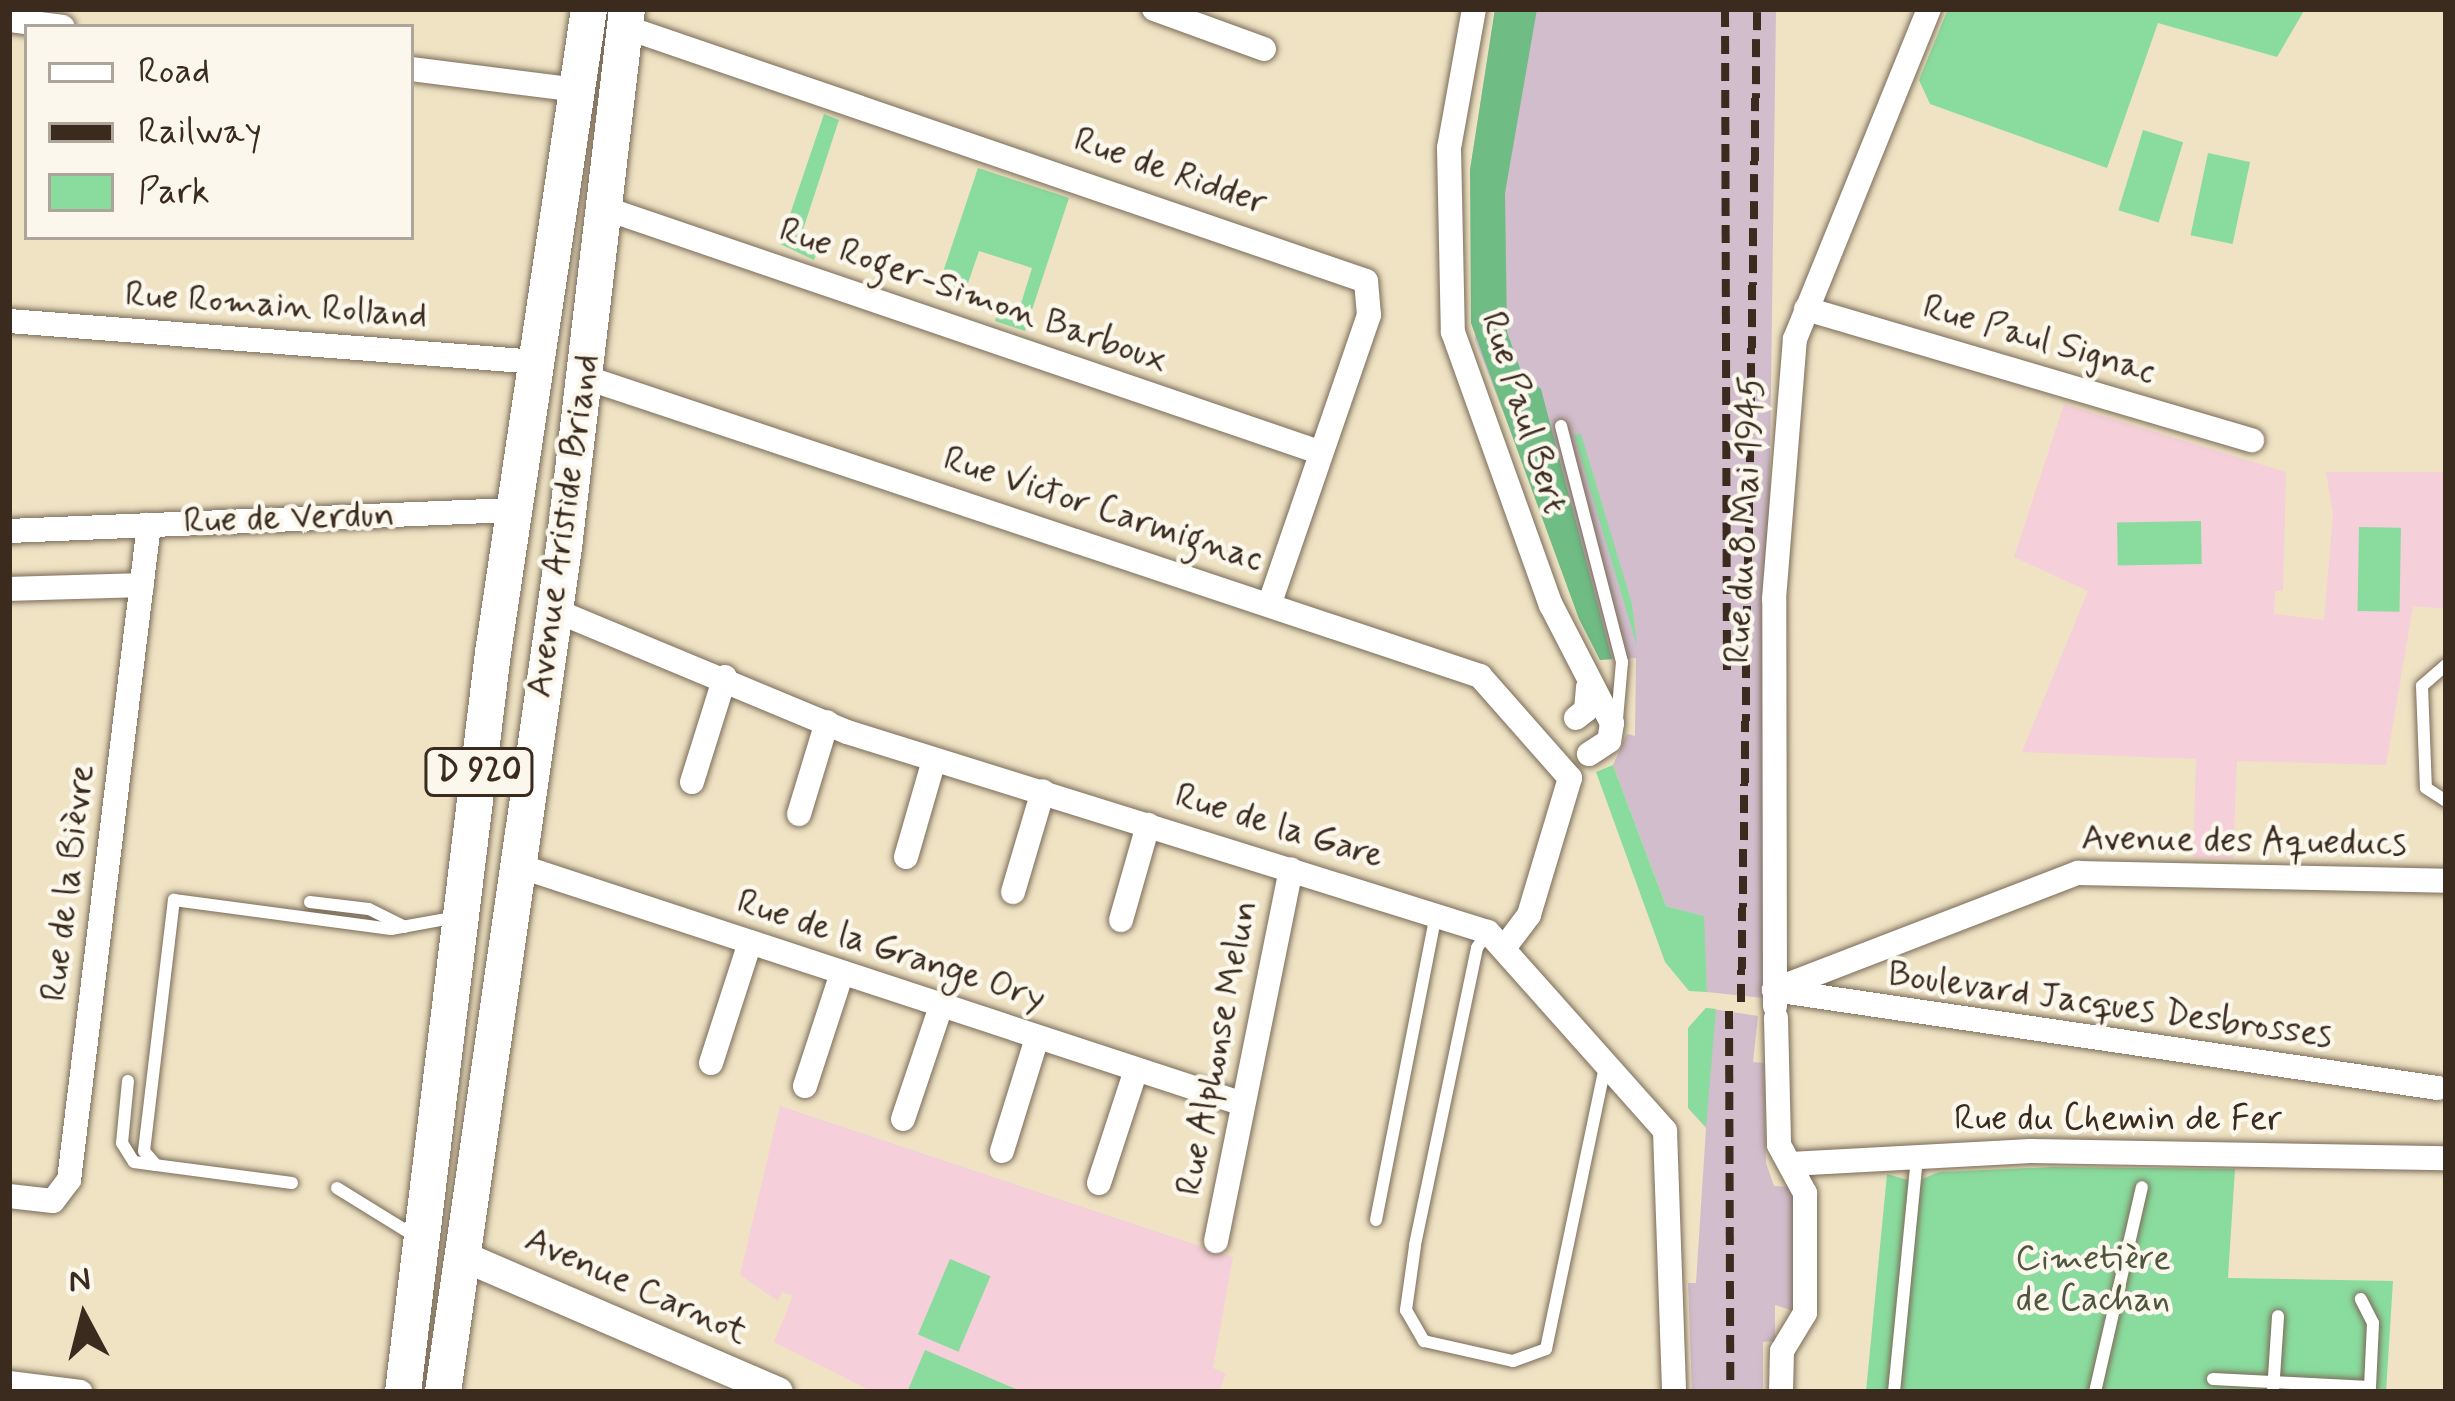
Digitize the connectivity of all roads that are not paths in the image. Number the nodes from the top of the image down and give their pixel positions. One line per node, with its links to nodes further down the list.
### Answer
1 (589, 9): 10 (main road, Avenue Aristide Briand / D 920)
2 (1154, 9): 8 (street)
3 (1474, 9): 29 (street, Rue Paul Bert)
4 (1929, 9): 12 (street, Rue du 8 Mai 1945)
5 (626, 18): 11 (main road, Avenue Aristide Briand / D 920); 18 (street, Rue de Ridder)
6 (9, 20): 7 (street)
7 (39, 24)
8 (1264, 50)
9 (414, 69): 10 (street)
10 (577, 90): 14 (main road, Avenue Aristide Briand / D 920)
11 (604, 208): 15 (main road, Avenue Aristide Briand / D 920); 18 (street, Rue Roger-Simon Barboux)
12 (1805, 309): 17 (street, Rue Paul Signac); 53 (street, Rue du 8 Mai 1945)
13 (9, 321): 14 (street, Rue Romain Rolland)
14 (537, 362): 19 (main road, Avenue Aristide Briand / D 920)
15 (584, 377): 20 (main road, Avenue Aristide Briand / D 920); 25 (street, Rue Victor Carmignac)
16 (1561, 426): 32 (lane)
17 (2252, 440)
18 (1319, 452): 25 (street, Rue de Ridder)
19 (513, 510): 20 (main road, Rue de Verdun); 21 (street, Rue de Verdun); 47 (main road, Avenue Aristide Briand / D 920)
20 (567, 521): 26 (main road, Avenue Aristide Briand / D 920)
21 (149, 525): 22 (street, Rue de Verdun); 23 (street, Rue de la Bièvre)
22 (9, 532)
23 (142, 585): 24 (street); 73 (street, Rue de la Bièvre)
24 (9, 589)
25 (1270, 603): 31 (street, Rue Victor Carmignac)
26 (554, 610): 28 (street, Rue de la Gare); 41 (main road, Avenue Aristide Briand / D 920)
27 (2446, 665): 37 (lane)
28 (725, 677): 30 (street, Rue de la Gare); 35 (street)
29 (1588, 687): 31 (street); 32 (street, Rue Paul Bert)
30 (827, 722): 33 (street, Rue de la Gare); 38 (street)
31 (1537, 734): 34 (street, Rue Victor Carmignac)
32 (1613, 736): 34 (street)
33 (934, 760): 36 (street, Rue de la Gare); 40 (street)
34 (1577, 760): 50 (street)
35 (692, 782)
36 (1042, 790): 39 (street, Rue de la Gare); 44 (street)
37 (2446, 801)
38 (799, 814)
39 (1148, 824): 42 (street, Rue de la Gare); 48 (street)
40 (906, 857)
41 (516, 866): 51 (street, Rue de la Grange Ory); 77 (main road, Avenue Aristide Briand / D 920)
42 (1291, 870): 46 (street, Rue de la Gare); 62 (street, Rue Alphonse Melun)
43 (2446, 880): 53 (street, Avenue des Aqueducs)
44 (1013, 892)
45 (310, 902): 49 (lane)
46 (1436, 912): 50 (street, Rue de la Gare); 74 (lane)
47 (459, 916): 49 (lane); 76 (main road, Avenue Aristide Briand / D 920)
48 (1121, 920)
49 (406, 928): 67 (lane)
50 (1497, 939): 58 (lane); 87 (street, Rue de la Gare)
51 (750, 942): 52 (street, Rue de la Grange Ory); 56 (street)
52 (842, 973): 54 (street, Rue de la Grange Ory); 60 (street)
53 (1775, 1005): 61 (street, Boulevard Jacques Desbrosses); 68 (street, Rue du 8 Mai 1945)
54 (941, 1006): 55 (street, Rue de la Grange Ory); 63 (street)
55 (1037, 1038): 57 (street, Rue de la Grange Ory); 64 (street)
56 (711, 1063)
57 (1136, 1070): 62 (street, Rue de la Grange Ory); 70 (street)
58 (1603, 1075)
59 (128, 1081): 67 (lane)
60 (805, 1086)
61 (2438, 1088)
62 (1243, 1104): 75 (street, Rue Alphonse Melun)
63 (903, 1119)
64 (1002, 1151)
65 (1918, 1158): 66 (street, Rue du Chemin de Fer); 68 (street, Rue du Chemin de Fer); 89 (lane)
66 (2446, 1158)
67 (156, 1165): 69 (lane)
68 (1790, 1165): 88 (street, Rue du 8 Mai 1945)
69 (292, 1183)
70 (1099, 1183)
71 (2142, 1186): 90 (lane)
72 (337, 1188): 76 (lane)
73 (9, 1196)
74 (1376, 1220)
75 (1216, 1241)
76 (418, 1244): 77 (main road); 84 (main road, Avenue Aristide Briand / D 920)
77 (462, 1256): 85 (main road, Avenue Aristide Briand / D 920); 86 (street, Avenue Carnot)
78 (2361, 1300): 82 (lane)
79 (2278, 1316): 82 (lane)
80 (2213, 1379): 82 (lane)
81 (9, 1383): 83 (street)
82 (2273, 1387)
83 (80, 1392)
84 (403, 1392)
85 (443, 1392)
86 (778, 1392)
87 (1674, 1392)
88 (1781, 1392)
89 (1894, 1392)
90 (2095, 1392)

